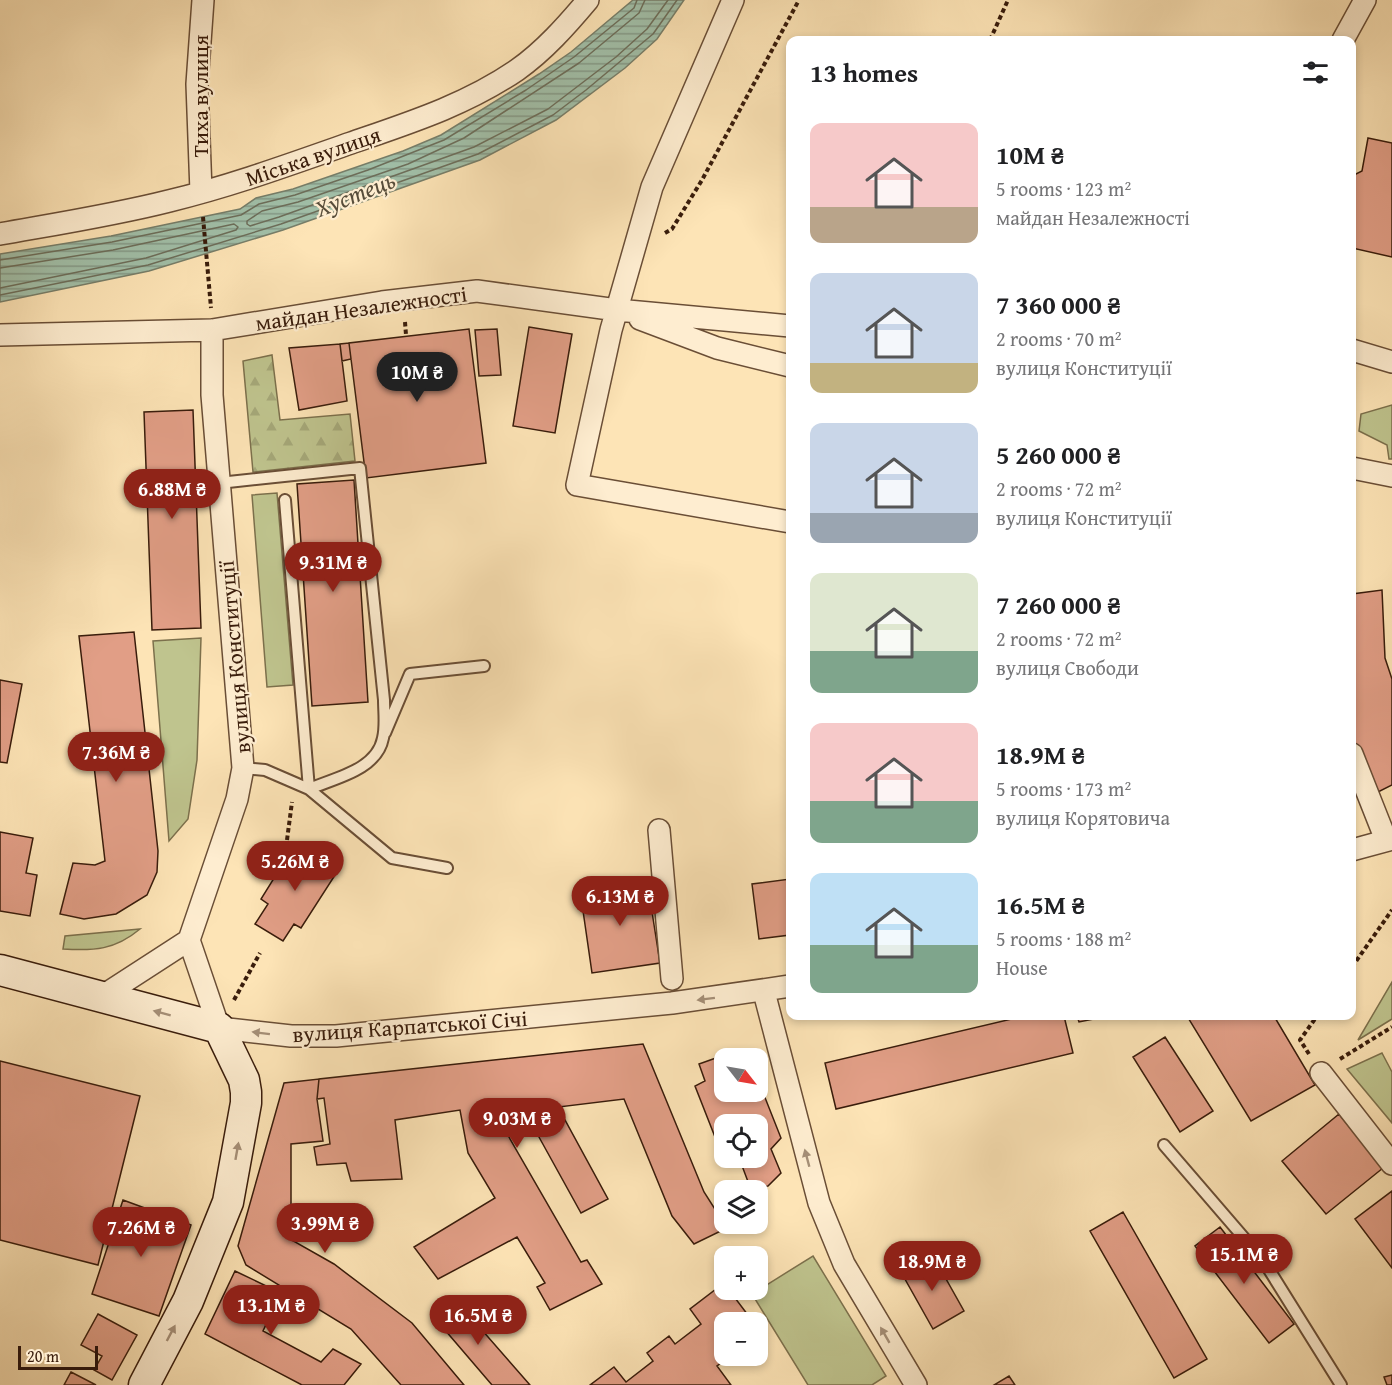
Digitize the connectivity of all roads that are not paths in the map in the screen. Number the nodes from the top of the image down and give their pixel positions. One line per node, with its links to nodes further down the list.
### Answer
1 (203, 0): 6 (street, Тиха вулиця)
2 (588, 0): 6 (street, Міська вулиця)
3 (733, 0): 8 (street)
4 (1365, 0): 5 (street)
5 (1344, 36)
6 (202, 200): 7 (street, Міська вулиця)
7 (0, 234)
8 (617, 310): 9 (street, майдан Незалежності); 10 (street, майдан Незалежності); 14 (street, майдан Незалежності); 19 (street)
9 (786, 326)
10 (212, 330): 11 (street, майдан Незалежності); 17 (street, вулиця Конституції)
11 (0, 335)
12 (1356, 351): 13 (street)
13 (1392, 362)
14 (786, 365)
15 (1356, 469): 16 (street)
16 (1392, 476)
17 (219, 483): 21 (lane); 23 (street, вулиця Конституції)
18 (285, 500): 24 (lane)
19 (786, 521)
20 (484, 666): 21 (lane)
21 (384, 737): 24 (lane)
22 (1356, 763): 26 (street)
23 (243, 768): 24 (lane); 29 (street, вулиця Конституції)
24 (309, 789): 28 (lane)
25 (659, 830): 31 (street)
26 (1389, 840): 27 (street)
27 (1356, 849)
28 (447, 868)
29 (189, 940): 34 (street); 35 (street)
30 (0, 970): 34 (main road, вулиця Карпатської Січі)
31 (672, 979)
32 (786, 987): 33 (street, вулиця Карпатської Січі)
33 (764, 992): 35 (street, вулиця Карпатської Січі, one-way to 35); 40 (street, one-way to 33)
34 (101, 998): 35 (main road, вулиця Карпатської Січі, one-way to 34)
35 (219, 1028): 39 (main road, one-way to 35)
36 (1328, 1068): 38 (street)
37 (1164, 1145): 41 (lane)
38 (1392, 1164)
39 (144, 1385)
40 (916, 1385)
41 (1341, 1385)

